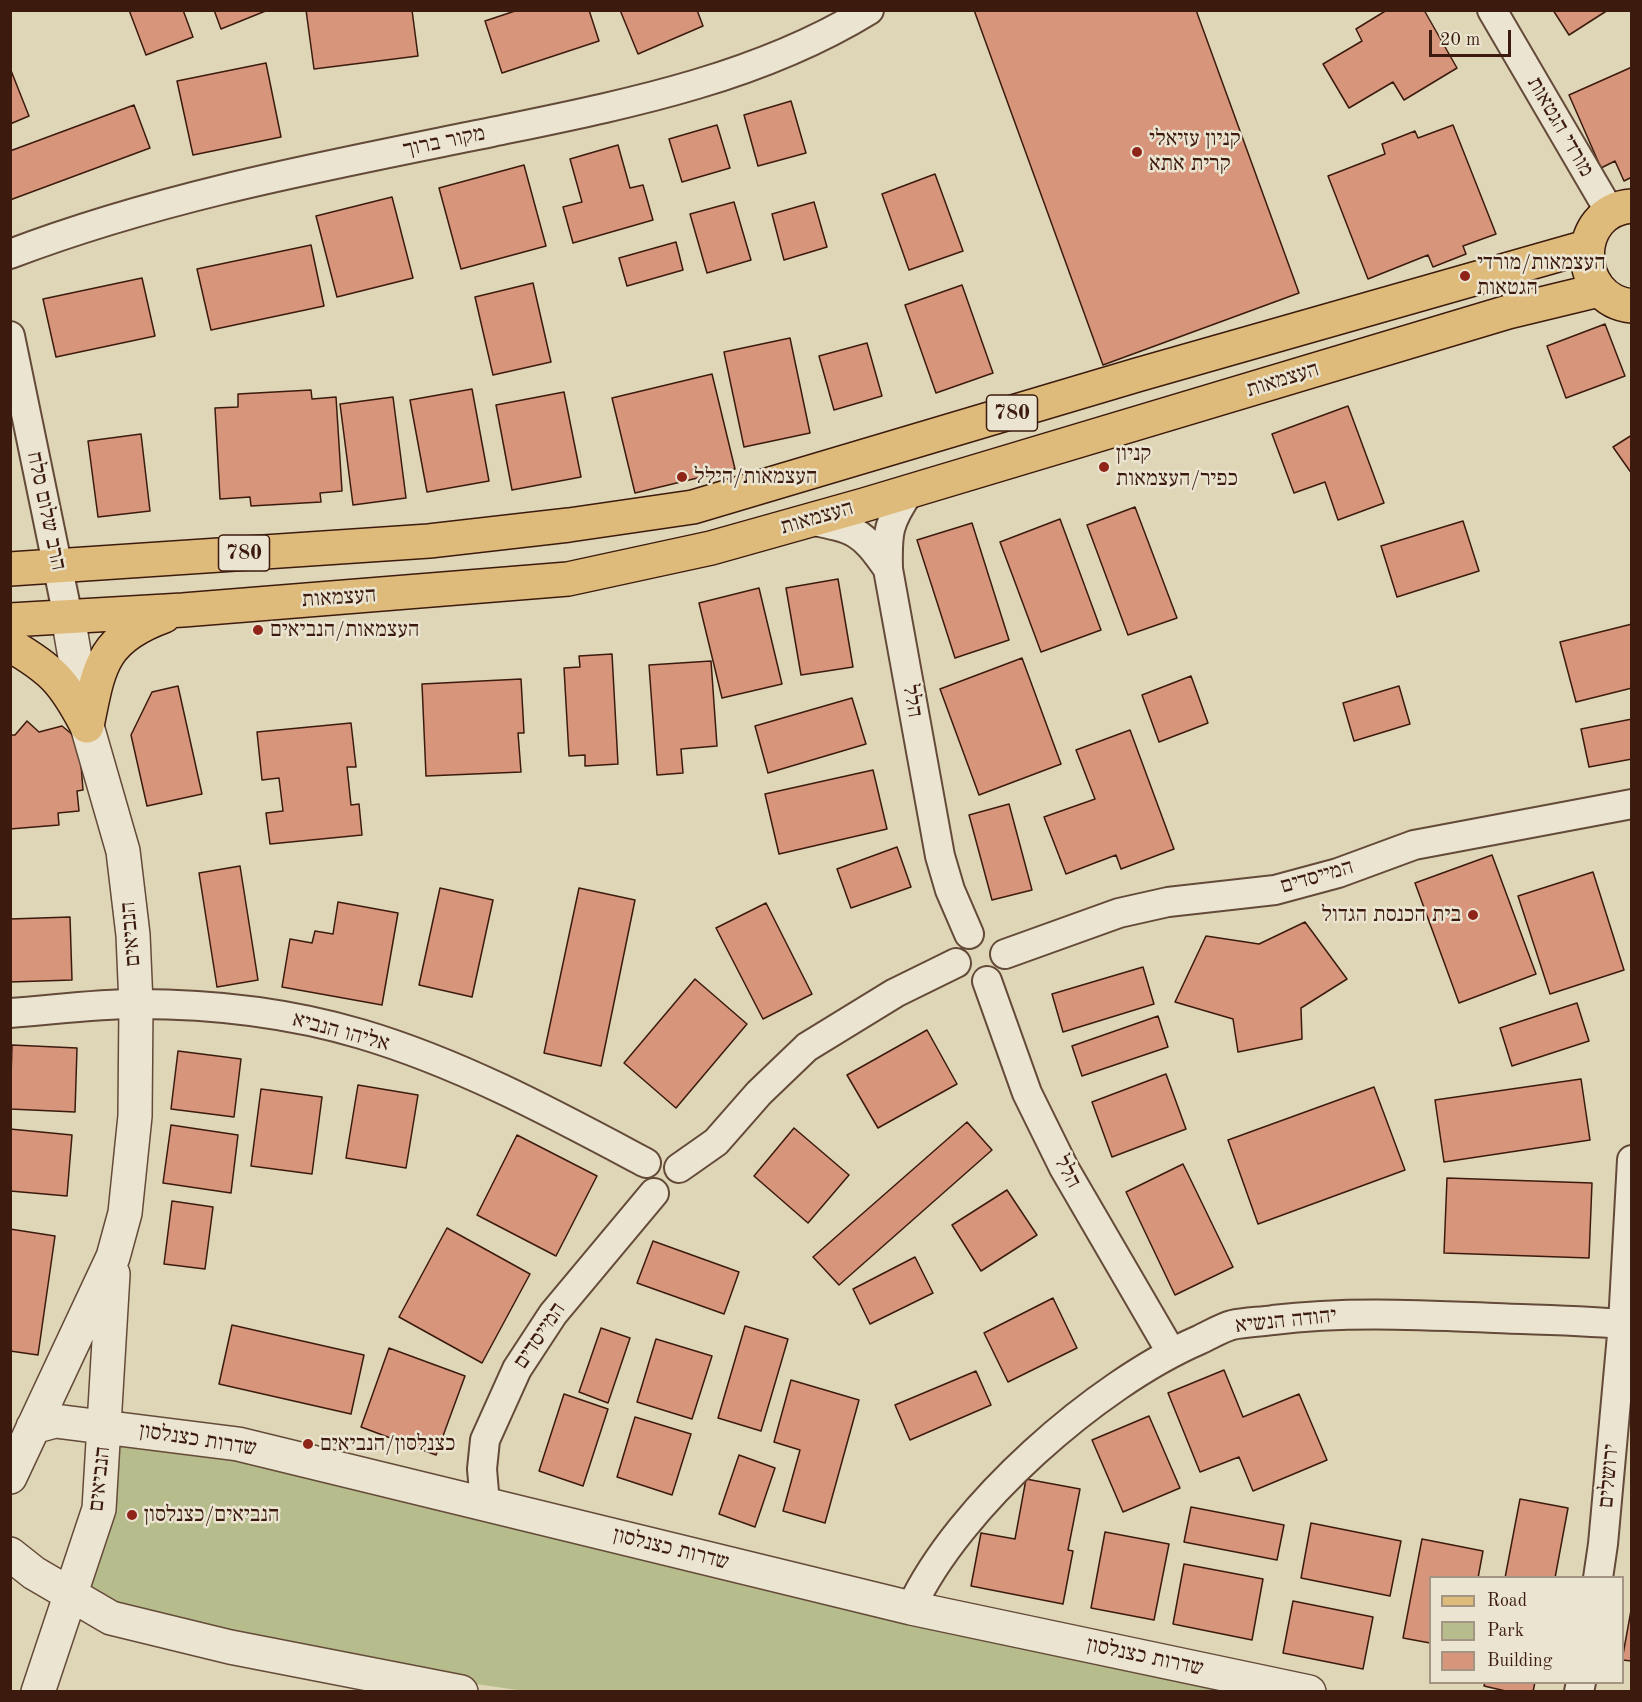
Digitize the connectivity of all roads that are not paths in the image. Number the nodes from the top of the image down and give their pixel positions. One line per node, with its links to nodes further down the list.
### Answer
1 (869, 10): 5 (street, מקור ברוך)
2 (1492, 10): 3 (street, מורדי הגטאות)
3 (1621, 209): 4 (main road)
4 (1586, 247): 6 (main road); 11 (main road, העצמאות / 780)
5 (10, 254)
6 (1599, 290): 7 (main road); 9 (main road, העצמאות / 780)
7 (1632, 306)
8 (10, 336): 11 (street, הרב שלום סלח)
9 (909, 492): 10 (main road, העצמאות / 780); 13 (street, הלל)
10 (809, 520): 13 (street, הלל); 14 (main road, העצמאות / 780)
11 (59, 565): 12 (main road, העצמאות / 780); 15 (street, הרב שלום סלח)
12 (10, 569)
13 (888, 569): 20 (street, הלל)
14 (183, 610): 15 (main road, העצמאות / 780); 18 (main road)
15 (68, 617): 16 (main road, העצמאות / 780); 18 (street, הנביאים)
16 (10, 620)
17 (10, 645): 18 (main road)
18 (87, 726): 24 (street, הנביאים)
19 (1632, 804): 21 (street, המייסדים)
20 (969, 934): 21 (street); 22 (street)
21 (1005, 954): 23 (street)
22 (956, 963): 23 (street); 28 (street)
23 (987, 981): 32 (street, הלל)
24 (136, 1004): 25 (street, אליהו הנביא); 27 (street, אליהו הנביא); 30 (street, הנביאים)
25 (10, 1013)
26 (1632, 1160): 31 (street, ירושלים)
27 (646, 1163): 28 (street); 29 (street)
28 (679, 1168): 29 (street)
29 (654, 1193): 36 (street, המייסדים)
30 (114, 1257): 33 (street, הנביאים); 34 (street, הנביאים)
31 (1627, 1325): 32 (street, יהודה הנשיא); 38 (street, ירושלים)
32 (1171, 1352): 40 (street, יהודה הנשיא)
33 (105, 1425): 34 (street, שדרות כצנלסון); 36 (street, שדרות כצנלסון); 39 (street, הנביאים)
34 (33, 1427): 35 (street, הנביאים)
35 (10, 1477)
36 (485, 1504): 40 (street, שדרות כצנלסון)
37 (10, 1554): 39 (street)
38 (1598, 1576)
39 (71, 1596): 41 (street); 42 (street, הנביאים)
40 (911, 1608): 44 (street, שדרות כצנלסון)
41 (456, 1691): 43 (street)
42 (38, 1692)
43 (461, 1692)
44 (1309, 1692)

